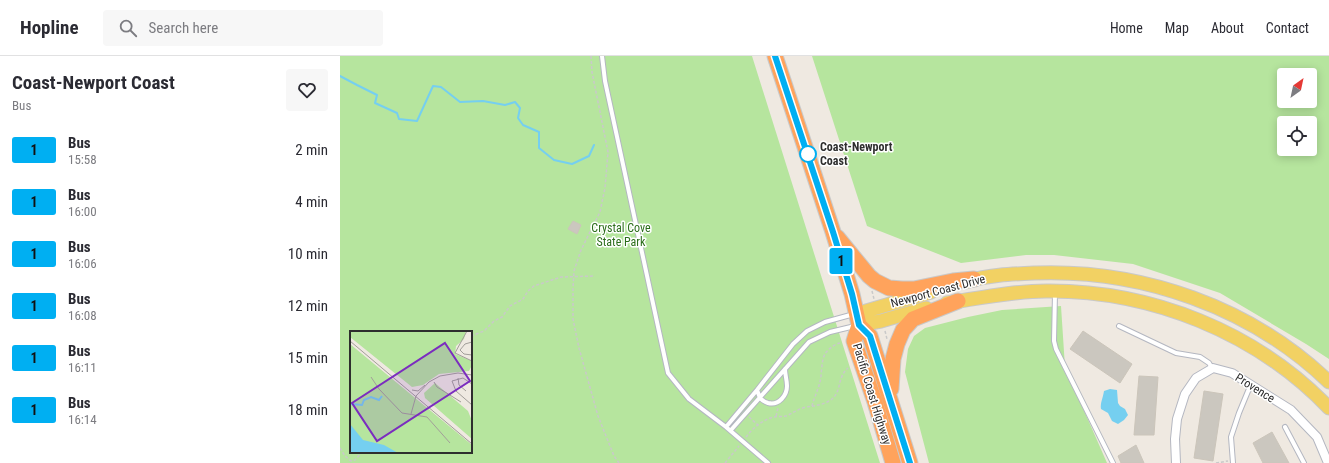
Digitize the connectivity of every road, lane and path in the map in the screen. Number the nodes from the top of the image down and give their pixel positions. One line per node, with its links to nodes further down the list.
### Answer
1 (591, 56): 5 (path)
2 (602, 56): 34 (lane)
3 (775, 56): 4 (highway, Pacific Coast Highway)
4 (833, 232): 7 (highway); 14 (highway, Pacific Coast Highway)
5 (574, 276): 6 (path); 17 (path); 41 (path)
6 (596, 276)
7 (974, 279): 14 (main road, Newport Coast Drive); 23 (main road, Newport Coast Drive)
8 (870, 287): 10 (path)
9 (1055, 291): 13 (main road, Newport Coast Drive); 30 (main road, Newport Coast Drive); 46 (lane)
10 (873, 296): 11 (path); 12 (path)
11 (869, 298)
12 (875, 301)
13 (958, 301): 14 (main road, Newport Coast Drive); 27 (highway)
14 (858, 319): 22 (lane); 25 (lane); 27 (highway, Pacific Coast Highway); 44 (highway, Pacific Coast Highway)
15 (1119, 326): 21 (lane)
16 (884, 327): 18 (path)
17 (472, 336)
18 (890, 342)
19 (840, 343): 29 (path)
20 (848, 368): 29 (path)
21 (1213, 368): 24 (street, Provence); 47 (street)
22 (784, 369): 26 (lane); 28 (lane)
23 (1329, 382)
24 (1251, 384): 40 (lane); 50 (street, Provence)
25 (757, 390): 26 (lane); 34 (lane)
26 (760, 398): 28 (lane); 31 (lane)
27 (890, 400): 45 (highway, Pacific Coast Highway)
28 (777, 403): 32 (path)
29 (812, 406): 32 (path)
30 (1329, 408)
31 (746, 414): 33 (path); 36 (lane)
32 (776, 417): 33 (path)
33 (758, 425): 37 (path)
34 (726, 427): 36 (lane)
35 (1285, 427): 49 (lane)
36 (731, 430): 37 (lane)
37 (743, 441): 42 (path); 43 (lane)
38 (340, 448): 39 (path)
39 (361, 453)
40 (1232, 462): 48 (path)
41 (619, 463)
42 (725, 463)
43 (768, 463)
44 (893, 463)
45 (910, 463)
46 (1113, 463)
47 (1176, 463)
48 (1216, 463)
49 (1304, 463)
50 (1328, 463)

